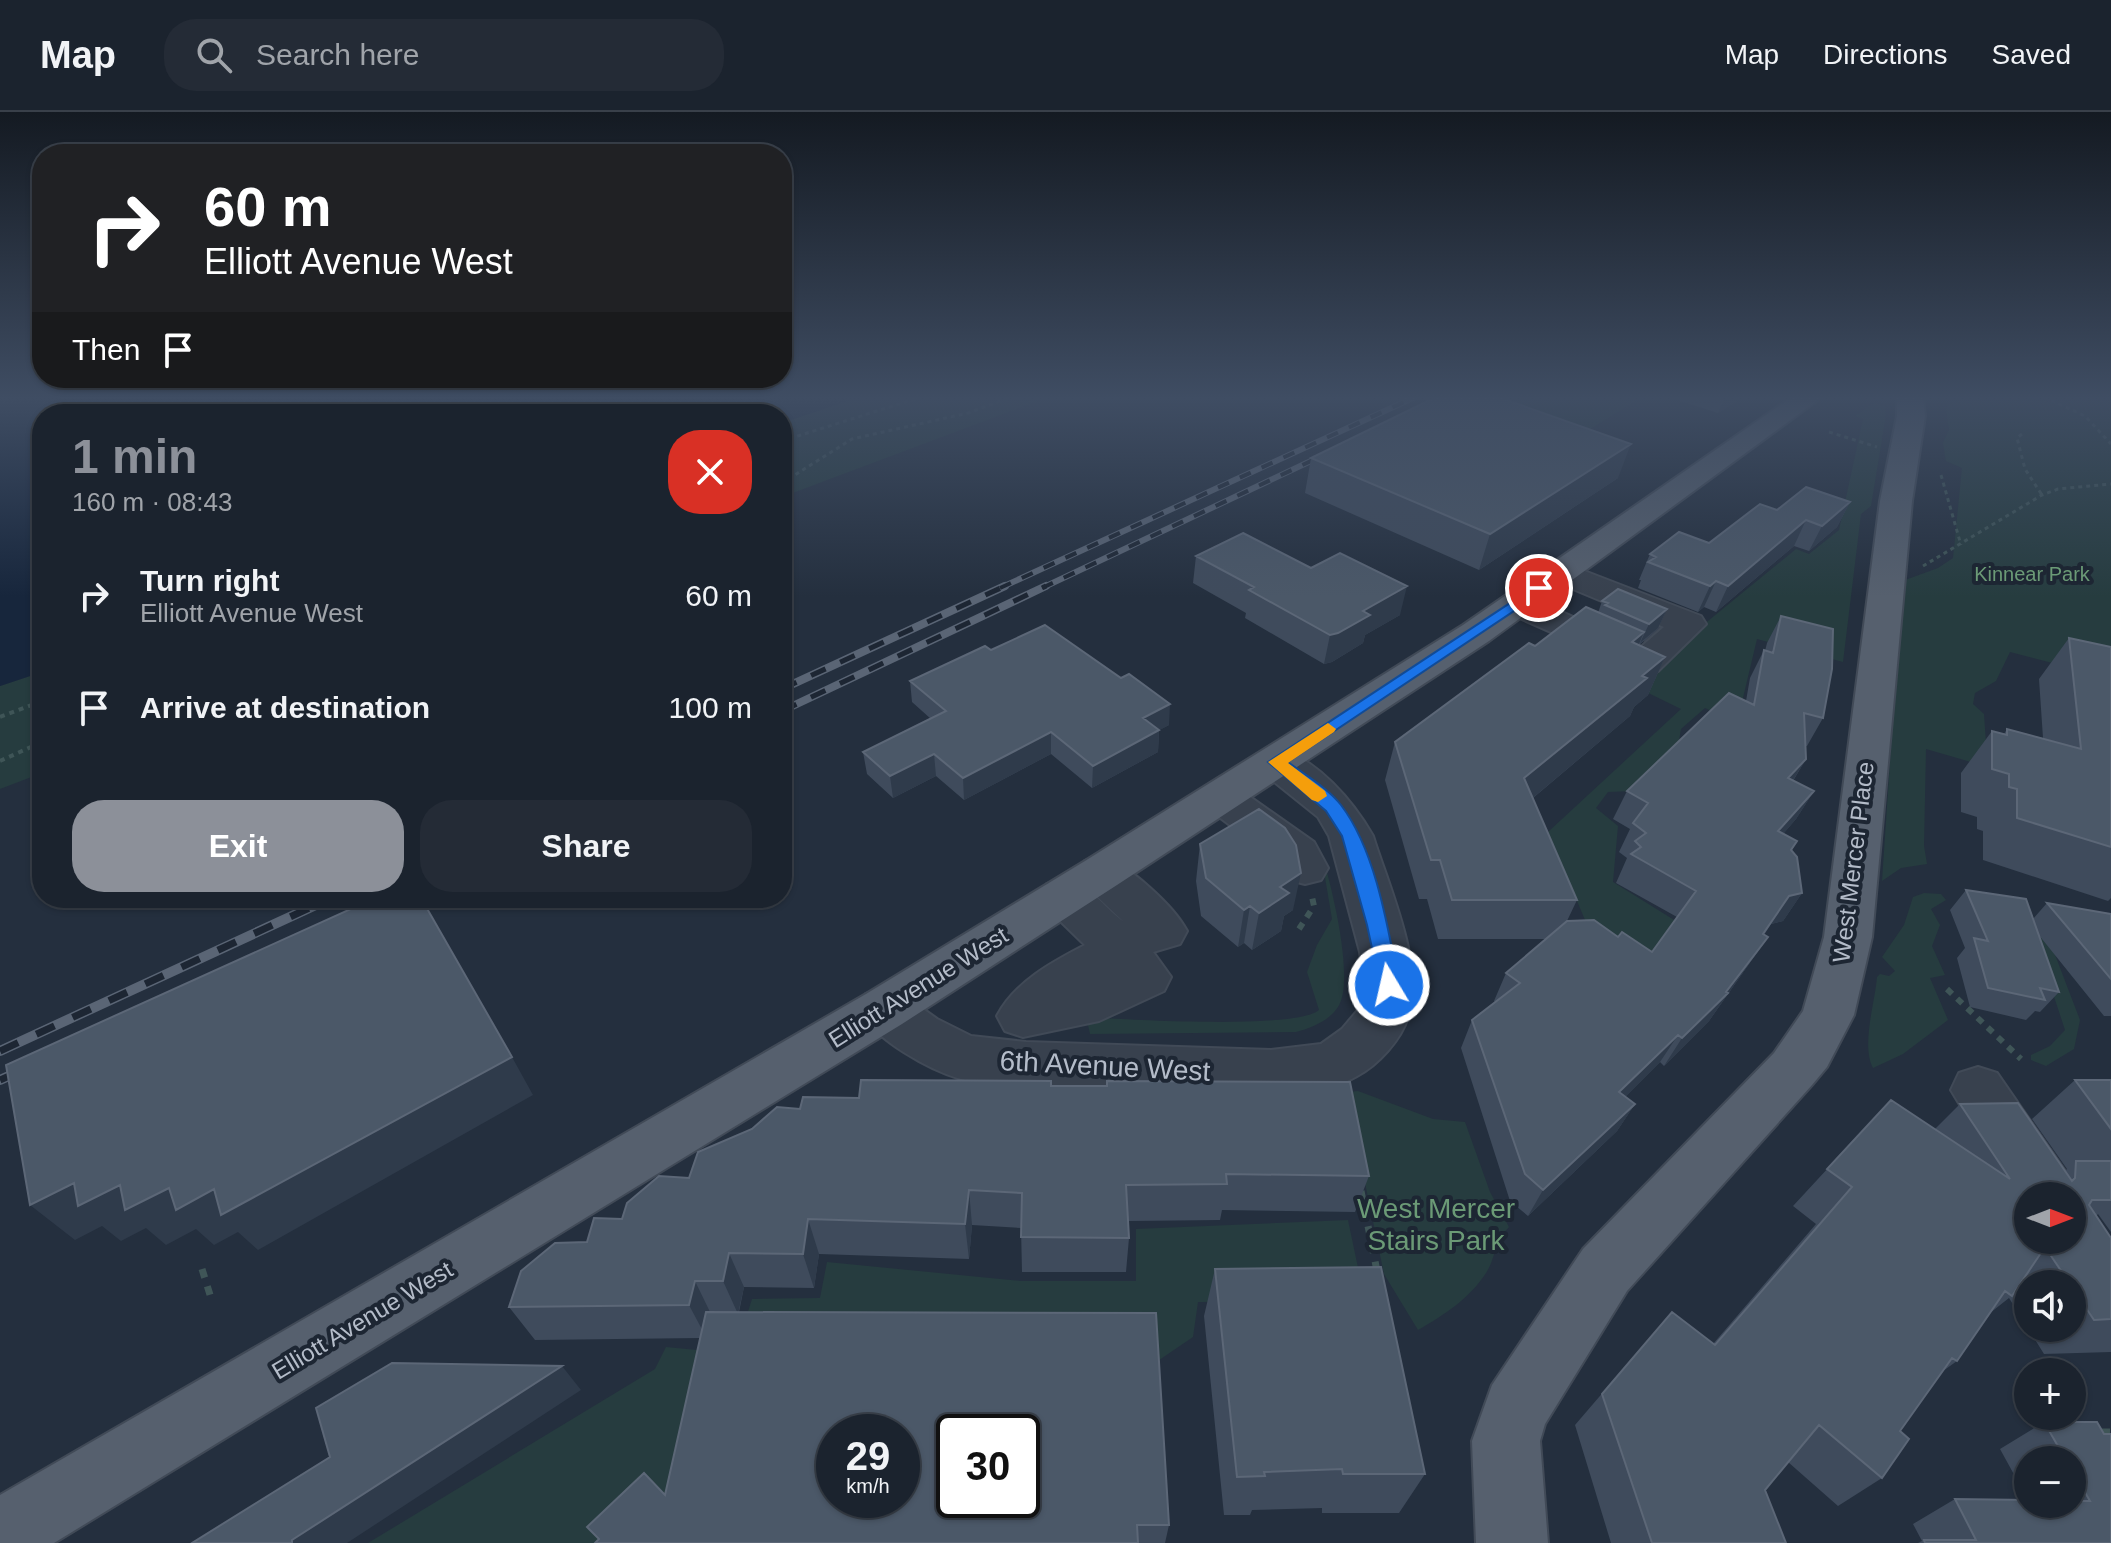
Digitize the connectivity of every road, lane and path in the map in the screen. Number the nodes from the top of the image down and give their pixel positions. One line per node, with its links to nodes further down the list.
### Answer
1 (813, 464): 6 (path)
2 (1714, 464): 11 (main road, Elliott Avenue West)
3 (1909, 464): 10 (main road, West Mercer Place)
4 (1933, 464): 9 (path)
5 (2023, 464): 8 (path)
6 (792, 477)
7 (2111, 484): 8 (path)
8 (2042, 495): 9 (path)
9 (1961, 545): 10 (path)
10 (1888, 569): 33 (main road, West Mercer Place)
11 (1561, 572): 12 (main road, Elliott Avenue West); 12 (street)
12 (1516, 604): 17 (main road, Elliott Avenue West)
13 (32, 705): 14 (path)
14 (0, 717)
15 (32, 747): 16 (path)
16 (0, 761)
17 (1277, 762): 18 (main road, Elliott Avenue West); 23 (street, 6th Avenue West)
18 (1221, 797): 19 (street); 20 (main road, Elliott Avenue West)
19 (1305, 868)
20 (1082, 885): 22 (main road, Elliott Avenue West); 23 (street)
21 (1947, 989): 24 (path)
22 (884, 1009): 23 (street, 6th Avenue West); 32 (main road, Elliott Avenue West)
23 (963, 1057)
24 (1999, 1074): 25 (street)
25 (2048, 1182)
26 (1360, 1186): 28 (path)
27 (202, 1269): 29 (path)
28 (1378, 1276)
29 (211, 1298)
30 (2101, 1432): 31 (path)
31 (2111, 1432)
32 (0, 1535)
33 (1512, 1543)

